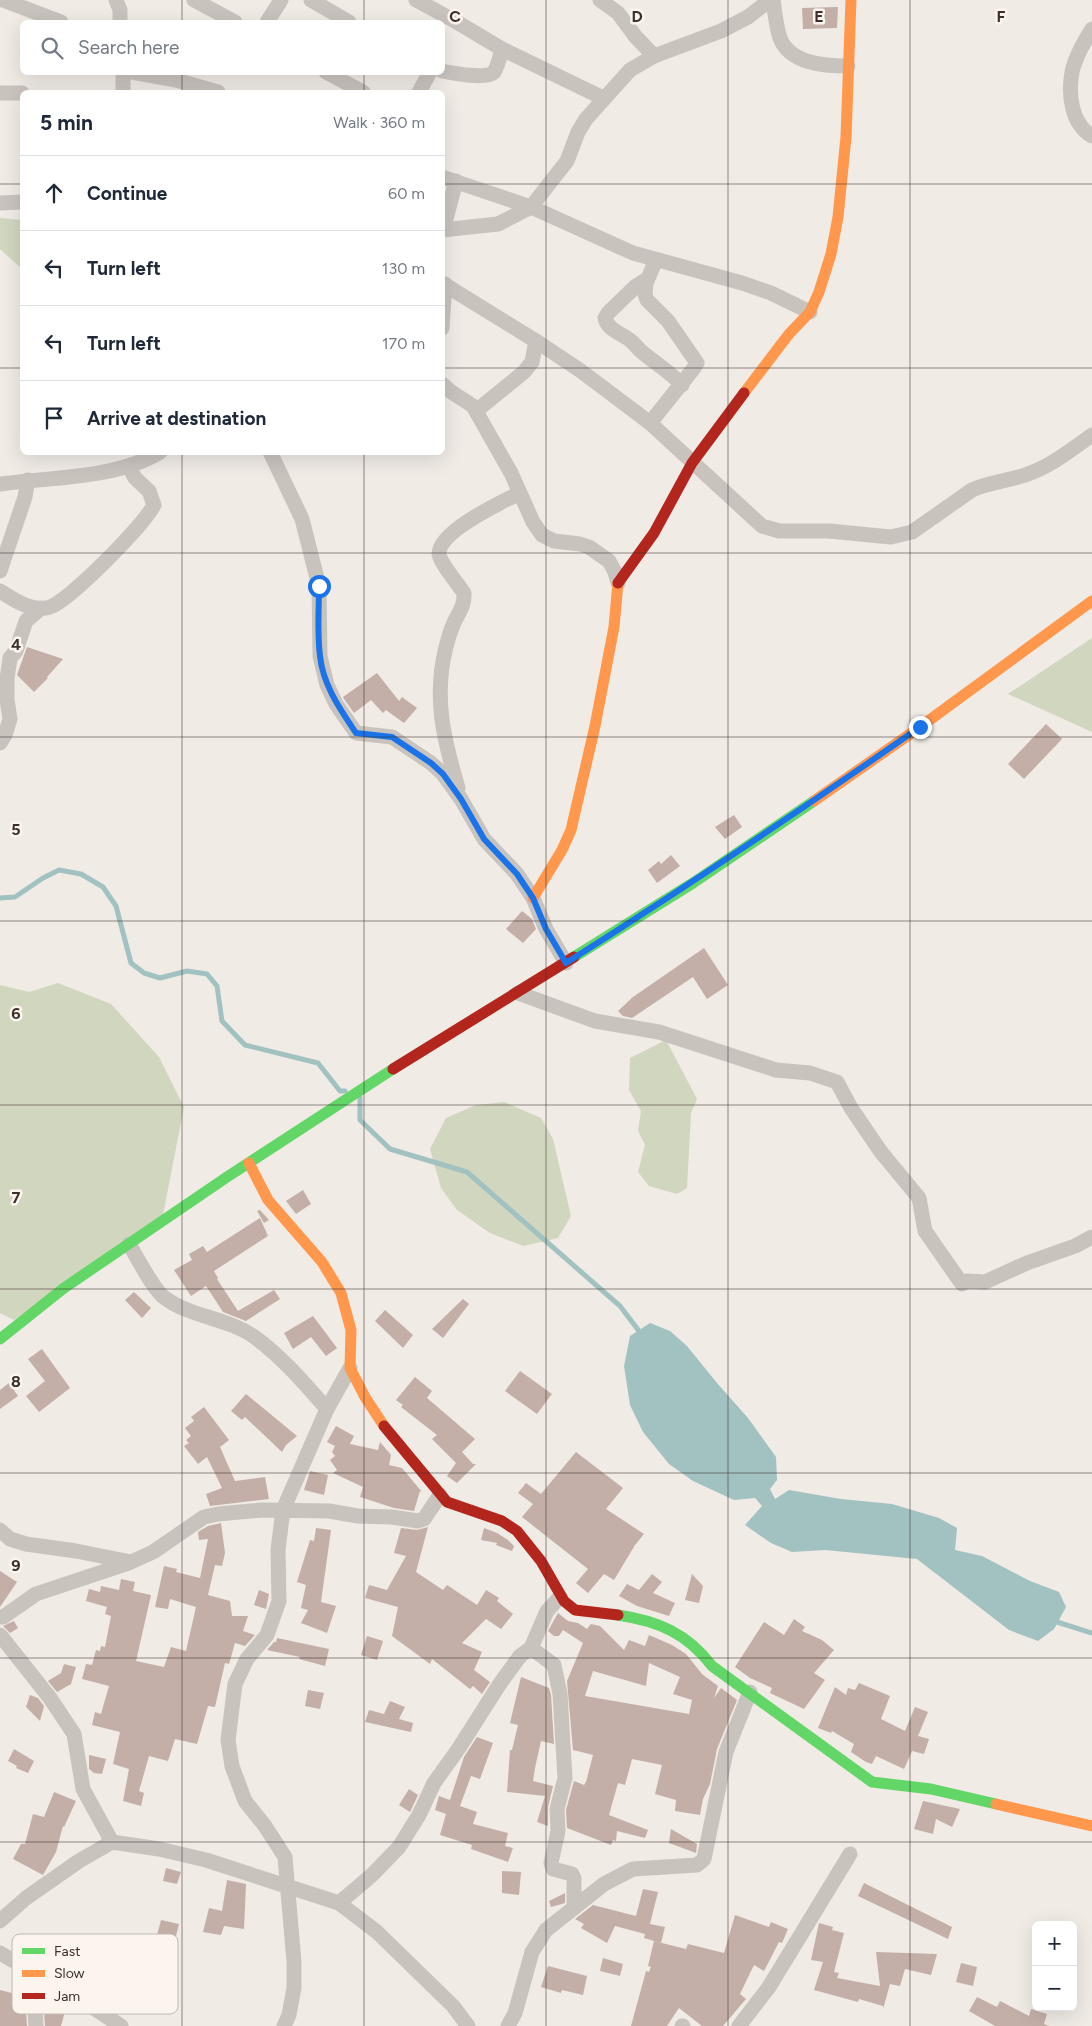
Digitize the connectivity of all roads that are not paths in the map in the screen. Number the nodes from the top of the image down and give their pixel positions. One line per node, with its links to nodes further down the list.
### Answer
1 (3, 0): 10 (street)
2 (194, 0): 11 (street)
3 (281, 0): 12 (street)
4 (311, 0): 13 (street)
5 (416, 0): 9 (street)
6 (600, 0): 16 (street)
7 (771, 0): 16 (street); 17 (street)
8 (851, 0): 17 (street)
9 (438, 5): 15 (street)
10 (56, 20)
11 (231, 20)
12 (267, 20)
13 (346, 20)
14 (1092, 29): 30 (street)
15 (502, 49): 18 (street); 29 (street)
16 (654, 56): 29 (street)
17 (848, 66): 40 (street)
18 (445, 72)
19 (123, 75): 23 (street)
20 (148, 75): 24 (street)
21 (332, 75): 25 (street)
22 (428, 75): 26 (street)
23 (123, 90)
24 (211, 90)
25 (359, 90)
26 (420, 90)
27 (0, 93): 28 (street)
28 (20, 93)
29 (603, 98): 34 (street)
30 (1092, 136)
31 (449, 179): 34 (street); 35 (street)
32 (20, 202): 33 (street)
33 (0, 203)
34 (531, 207): 36 (street); 37 (street)
35 (445, 213)
36 (445, 230)
37 (656, 260): 38 (street); 40 (street)
38 (647, 279): 42 (street); 42 (street)
39 (445, 285): 41 (street)
40 (810, 312): 49 (street)
41 (536, 341): 44 (street); 45 (street)
42 (682, 385): 45 (street)
43 (445, 387): 44 (street)
44 (476, 411): 53 (street)
45 (650, 422): 49 (street)
46 (1092, 435): 49 (street)
47 (155, 455): 50 (street)
48 (271, 455): 61 (street)
49 (692, 463): 55 (street)
50 (129, 467): 51 (street); 58 (street)
51 (28, 480): 52 (street); 54 (street)
52 (0, 484)
53 (520, 493): 55 (street); 61 (street)
54 (0, 571)
55 (618, 583): 62 (street)
56 (0, 591): 58 (street)
57 (1092, 601): 63 (street)
58 (41, 608): 59 (street)
59 (5, 660): 60 (street)
60 (0, 743)
61 (461, 799): 62 (street)
62 (533, 898): 63 (street)
63 (566, 963): 64 (street)
64 (518, 993): 65 (street); 66 (street)
65 (249, 1163): 67 (street); 69 (street)
66 (1092, 1237)
67 (129, 1244): 68 (street); 70 (street)
68 (0, 1339)
69 (350, 1368): 70 (street); 71 (street)
70 (327, 1409): 72 (street)
71 (440, 1495): 72 (street); 75 (street)
72 (283, 1510): 74 (street); 83 (street)
73 (0, 1530): 74 (street)
74 (131, 1562): 76 (street)
75 (560, 1597): 78 (street); 79 (street)
76 (0, 1617)
77 (0, 1635): 81 (street)
78 (531, 1648): 84 (street); 85 (street)
79 (750, 1692): 80 (street); 85 (street)
80 (1092, 1826)
81 (112, 1842): 83 (street); 86 (street)
82 (850, 1854): 94 (street)
83 (289, 1887): 84 (street); 91 (street)
84 (339, 1903): 92 (street)
85 (574, 1908): 93 (street)
86 (0, 1921)
87 (0, 1953): 88 (street)
88 (12, 1960)
89 (105, 2014): 90 (street)
90 (121, 2026)
91 (284, 2026)
92 (468, 2026)
93 (508, 2026)
94 (739, 2026)

